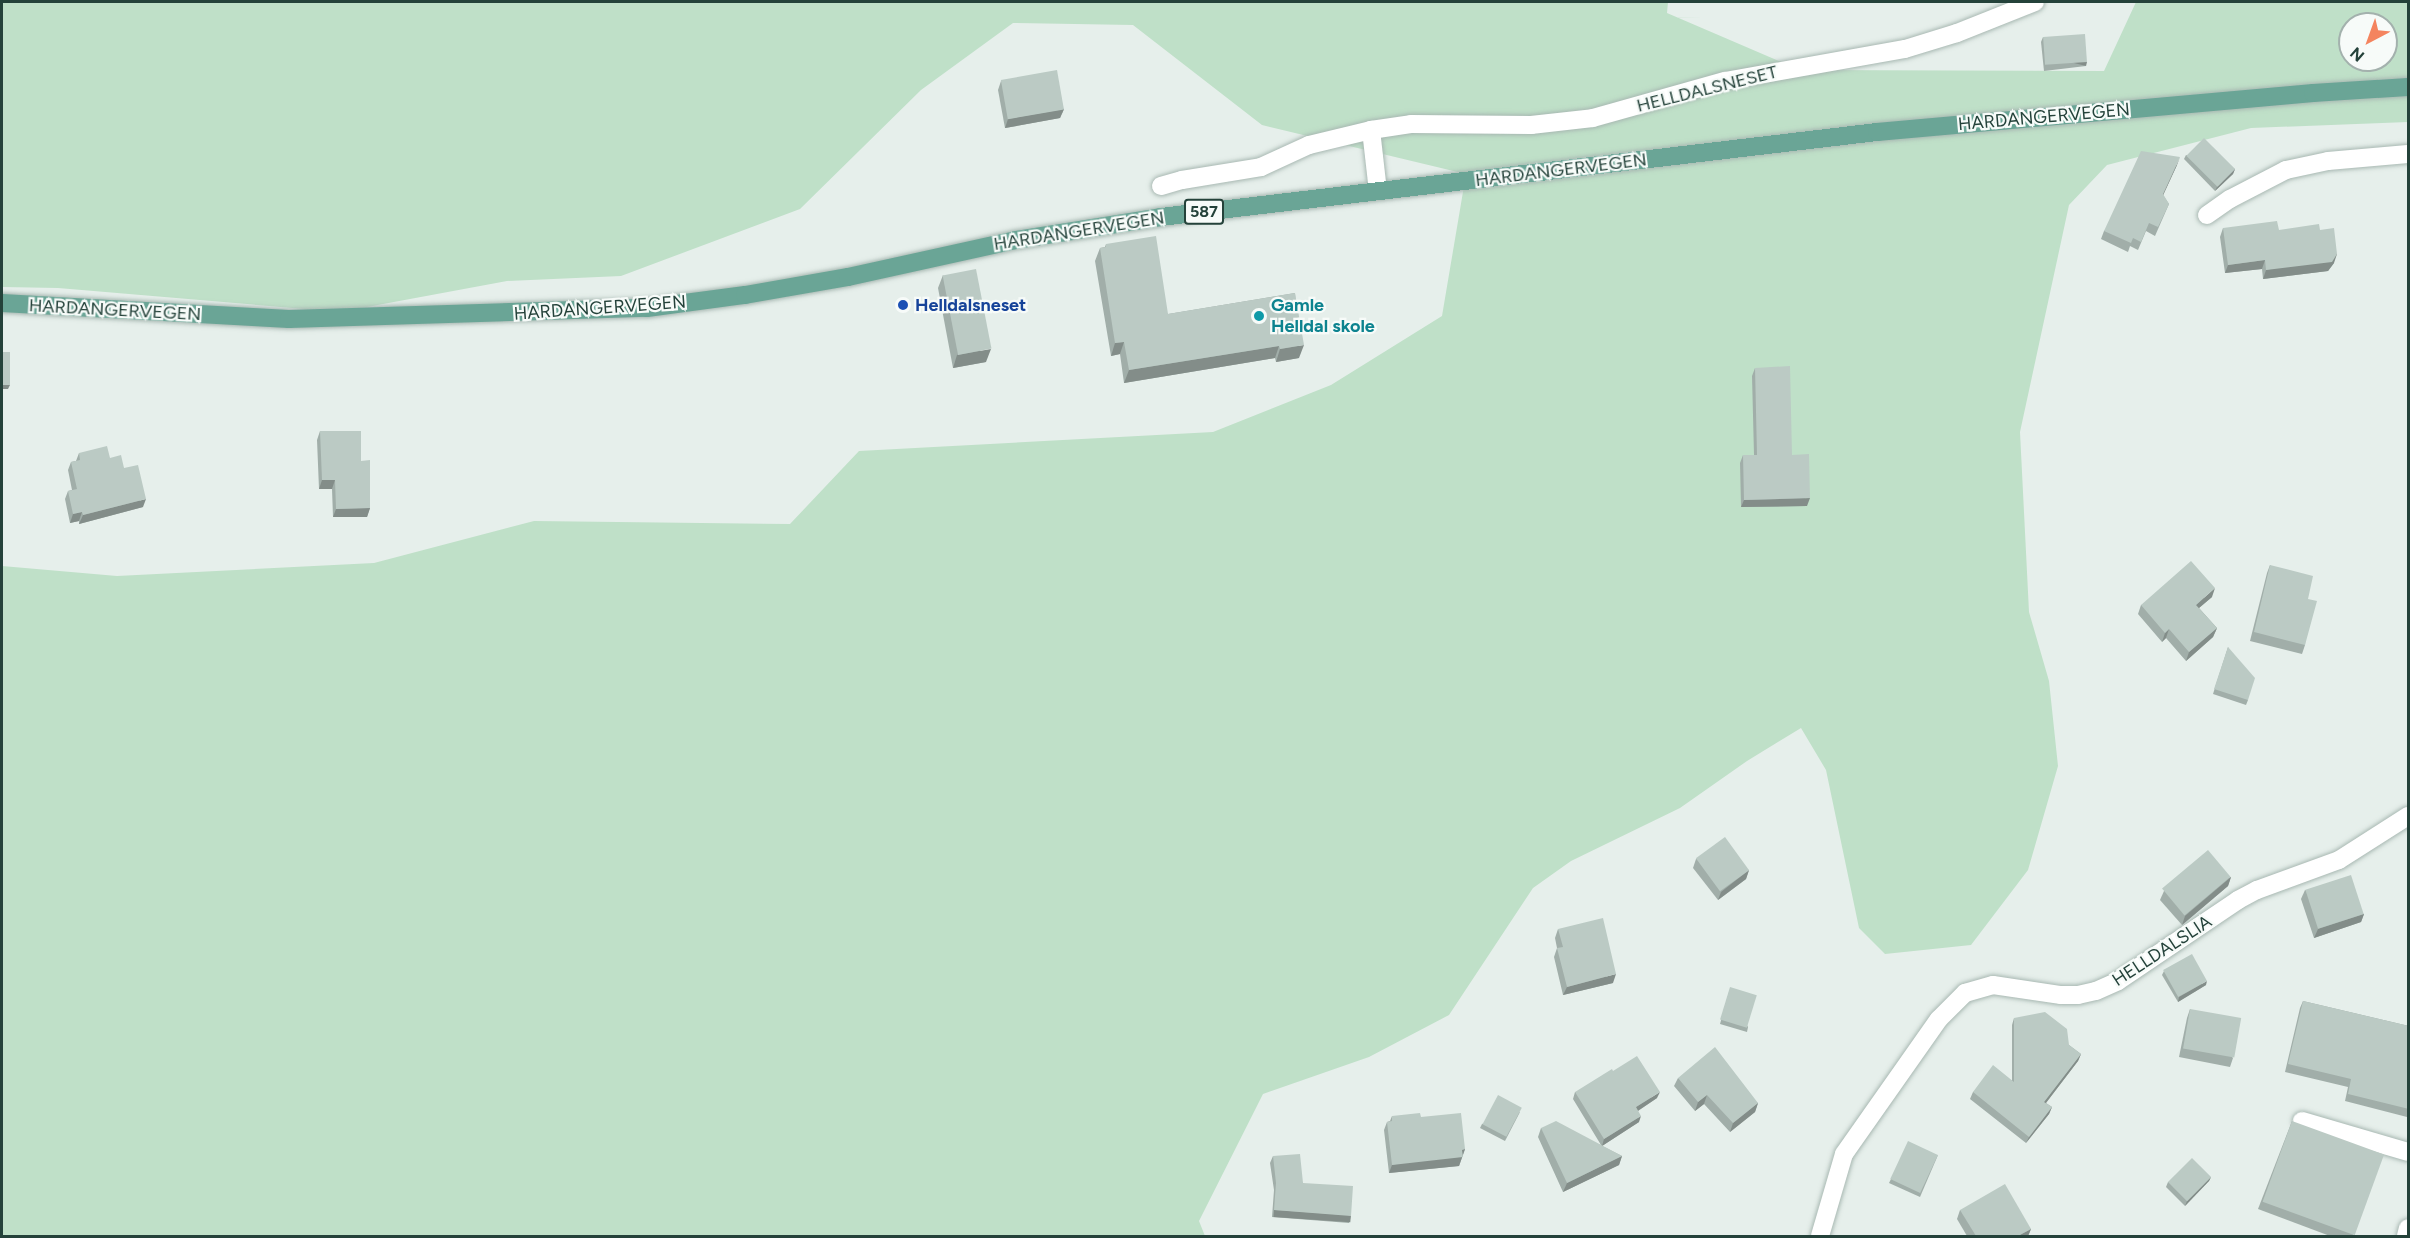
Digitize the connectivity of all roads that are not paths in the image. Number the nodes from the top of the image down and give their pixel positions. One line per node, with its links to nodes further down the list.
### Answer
1 (2035, 2): 3 (street, HELLDALSNESET)
2 (2409, 87): 6 (main road, HARDANGERVEGEN / 587)
3 (1371, 130): 5 (street, HELLDALSNESET); 6 (street)
4 (2409, 154): 7 (street)
5 (1161, 186)
6 (1378, 191): 8 (main road, HARDANGERVEGEN / 587)
7 (2207, 215)
8 (2, 303)
9 (2409, 816): 13 (street, HELLDALSLIA)
10 (2302, 1121): 11 (street)
11 (2409, 1152)
12 (2409, 1228): 14 (street)
13 (1820, 1236)
14 (2406, 1236)

